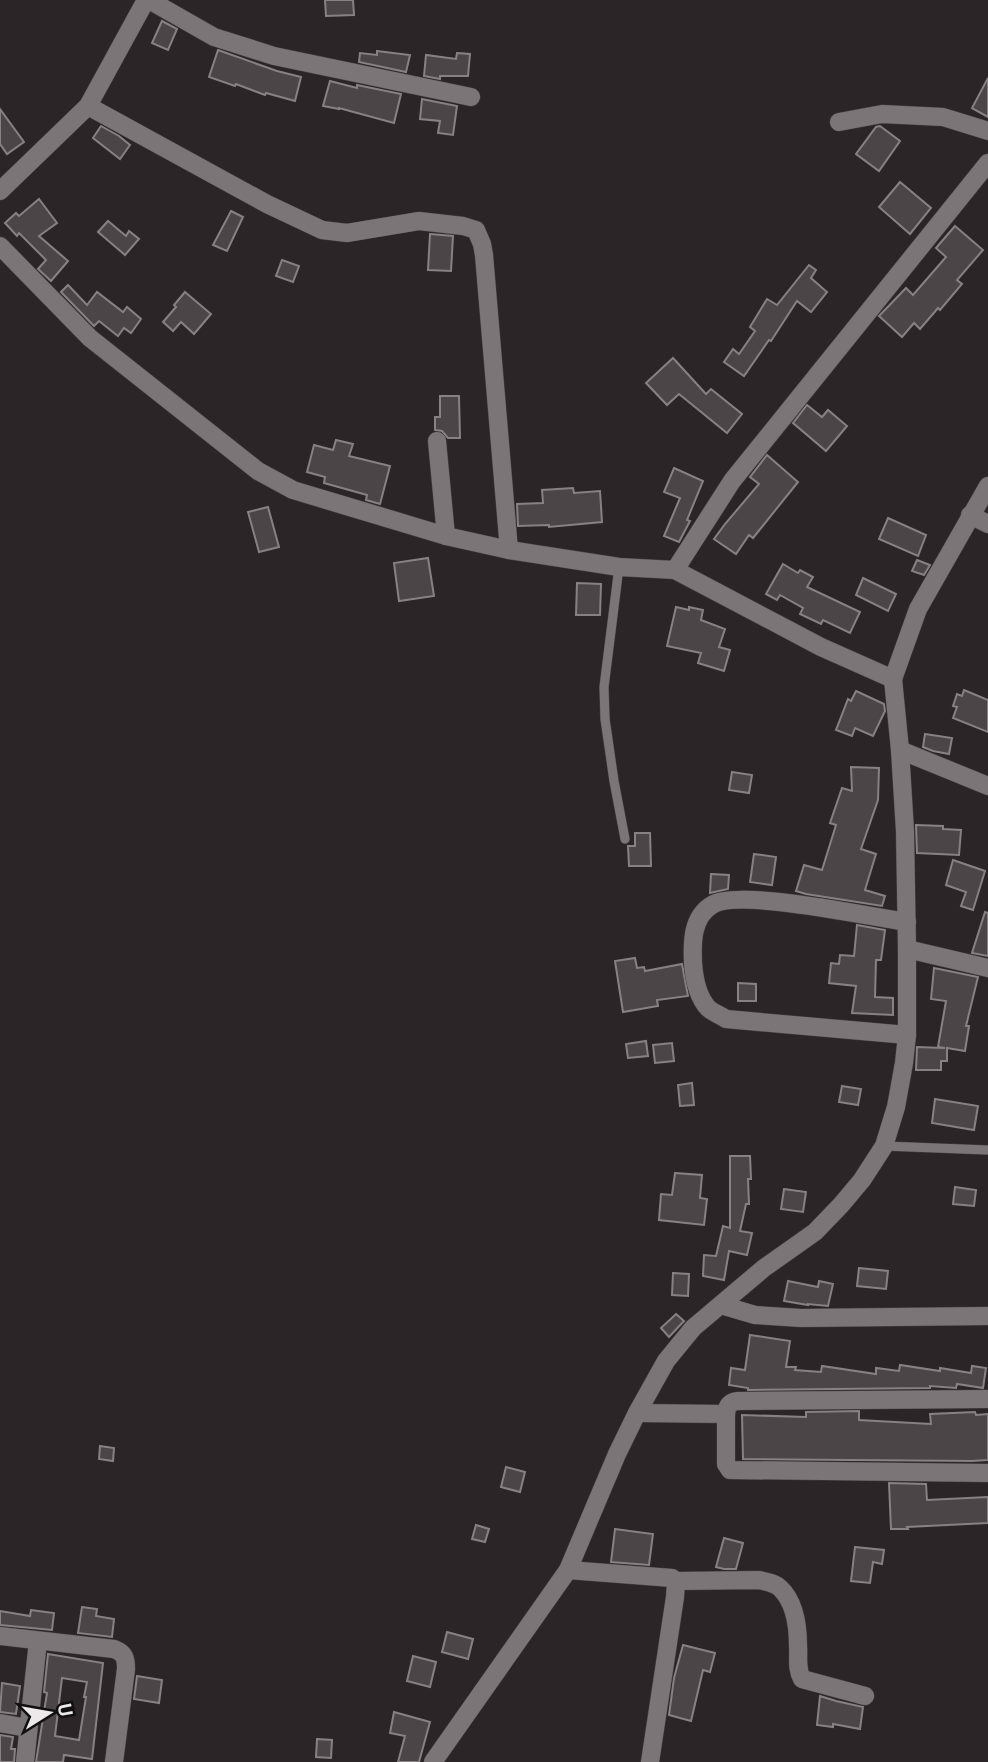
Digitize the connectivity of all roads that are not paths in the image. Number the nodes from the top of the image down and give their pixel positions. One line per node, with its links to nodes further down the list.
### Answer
1 (147, 0): 2 (street); 3 (street)
2 (471, 97)
3 (88, 106): 7 (street); 14 (street)
4 (839, 122): 5 (street)
5 (988, 131)
6 (988, 163): 16 (street)
7 (0, 191)
8 (0, 246): 13 (street)
9 (438, 441): 13 (street)
10 (988, 486): 11 (street)
11 (970, 515): 12 (street); 17 (street)
12 (988, 524)
13 (446, 536): 14 (street)
14 (509, 550): 15 (street)
15 (619, 567): 16 (street); 20 (lane)
16 (675, 570): 17 (street)
17 (892, 679): 18 (street)
18 (900, 750): 19 (street); 21 (street)
19 (988, 786)
20 (625, 839)
21 (907, 922): 22 (street); 24 (street)
22 (907, 949): 23 (street); 24 (street)
23 (988, 968)
24 (906, 1035): 25 (street)
25 (884, 1146): 26 (lane); 27 (street)
26 (988, 1150)
27 (721, 1305): 28 (street); 30 (street)
28 (988, 1316)
29 (988, 1399): 31 (street)
30 (637, 1413): 31 (street); 33 (street)
31 (726, 1414): 32 (street)
32 (988, 1473)
33 (568, 1570): 34 (street); 42 (street)
34 (676, 1581): 37 (street); 43 (street)
35 (0, 1636): 36 (street)
36 (38, 1641): 39 (street); 41 (street)
37 (865, 1696)
38 (0, 1723): 39 (street)
39 (28, 1728): 40 (street)
40 (25, 1762)
41 (114, 1762)
42 (433, 1762)
43 (650, 1762)

